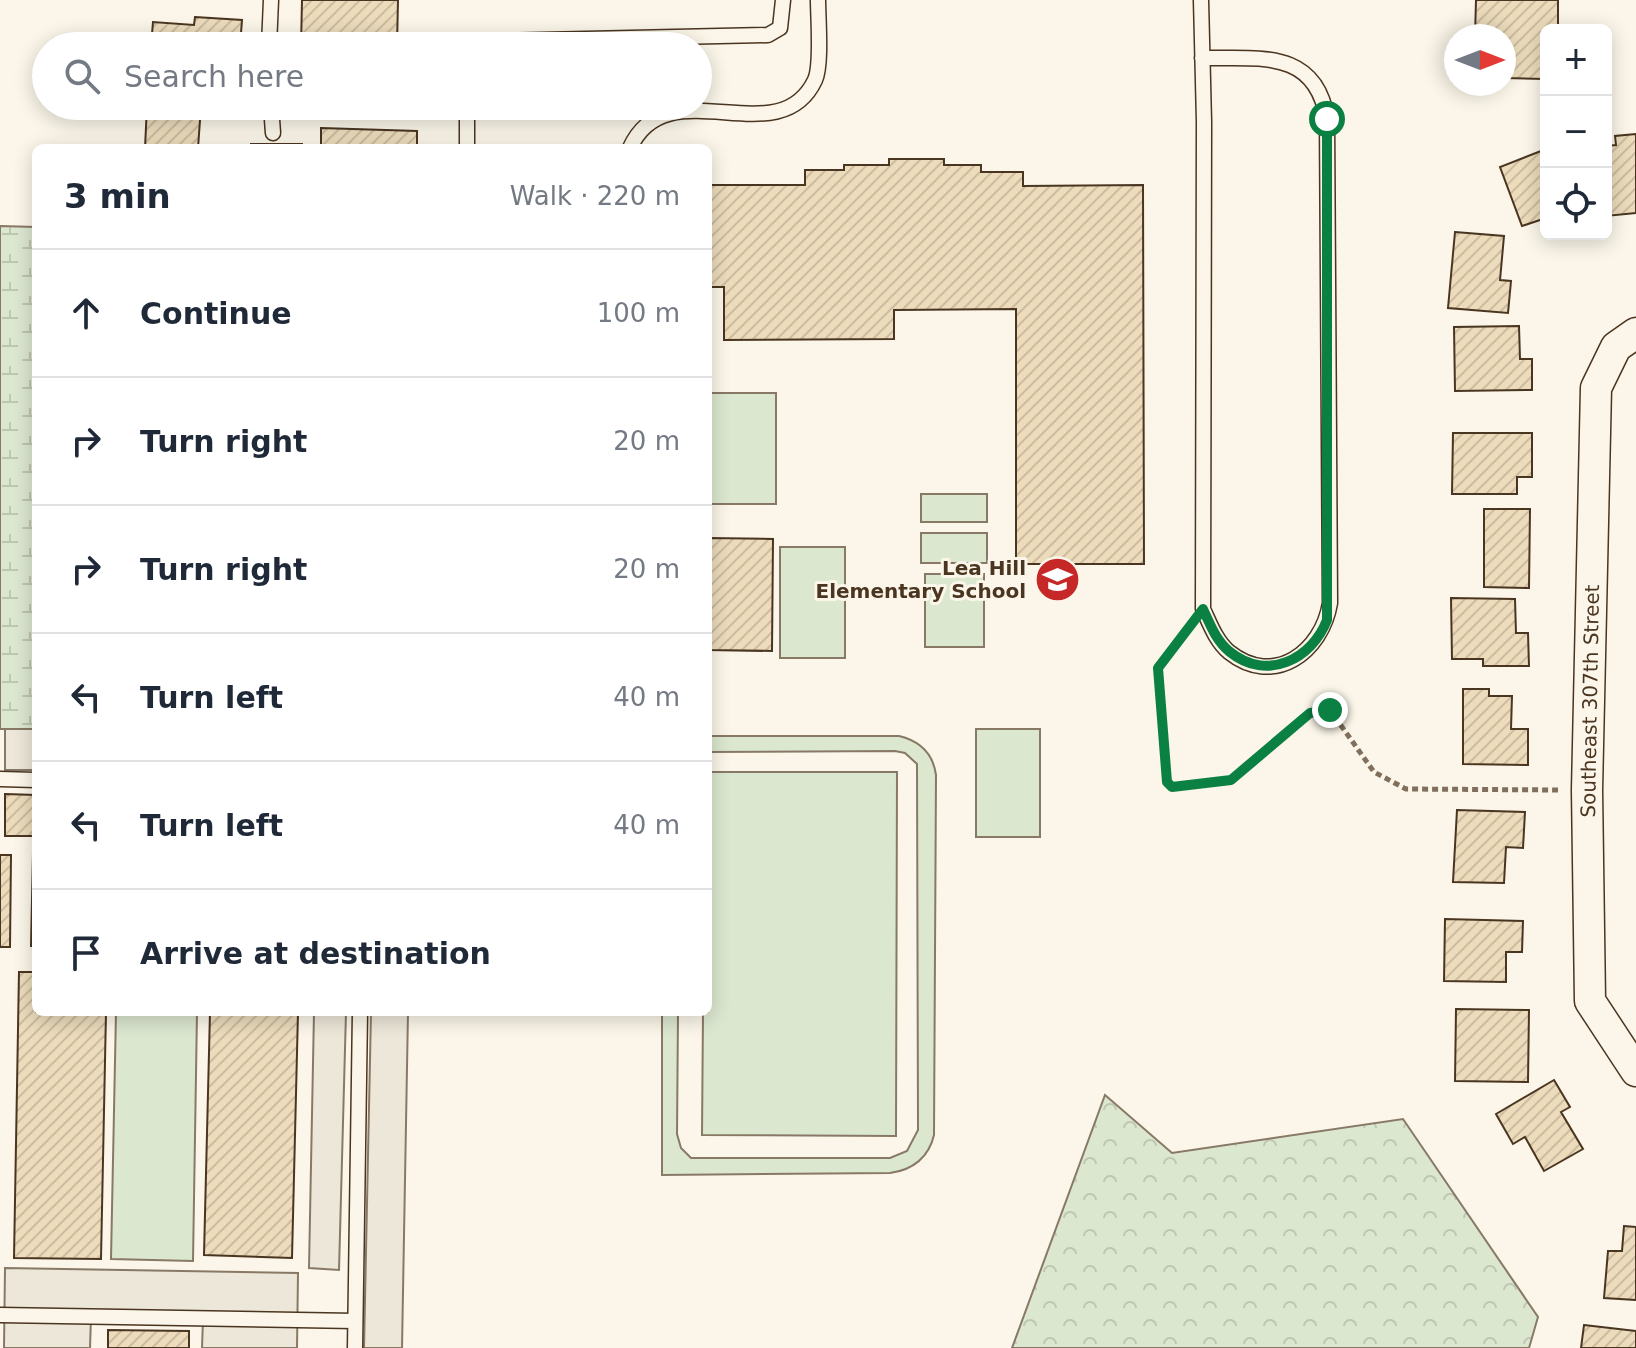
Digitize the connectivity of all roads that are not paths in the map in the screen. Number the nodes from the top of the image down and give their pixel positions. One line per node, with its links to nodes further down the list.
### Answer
1 (271, 0): 5 (lane)
2 (783, 0): 6 (lane)
3 (818, 0): 8 (lane)
4 (1201, 0): 7 (lane)
5 (270, 32)
6 (712, 36)
7 (1202, 58): 7 (lane)
8 (712, 112)
9 (272, 120): 12 (lane)
10 (467, 120): 13 (lane)
11 (653, 120): 14 (lane)
12 (273, 133)
13 (467, 144)
14 (632, 144)
15 (1636, 333): 19 (street, Southeast 307th Street)
16 (0, 779): 17 (lane)
17 (32, 780)
18 (360, 1016): 21 (lane)
19 (1636, 1071)
20 (0, 1315): 21 (lane)
21 (355, 1321): 22 (lane)
22 (355, 1348)

